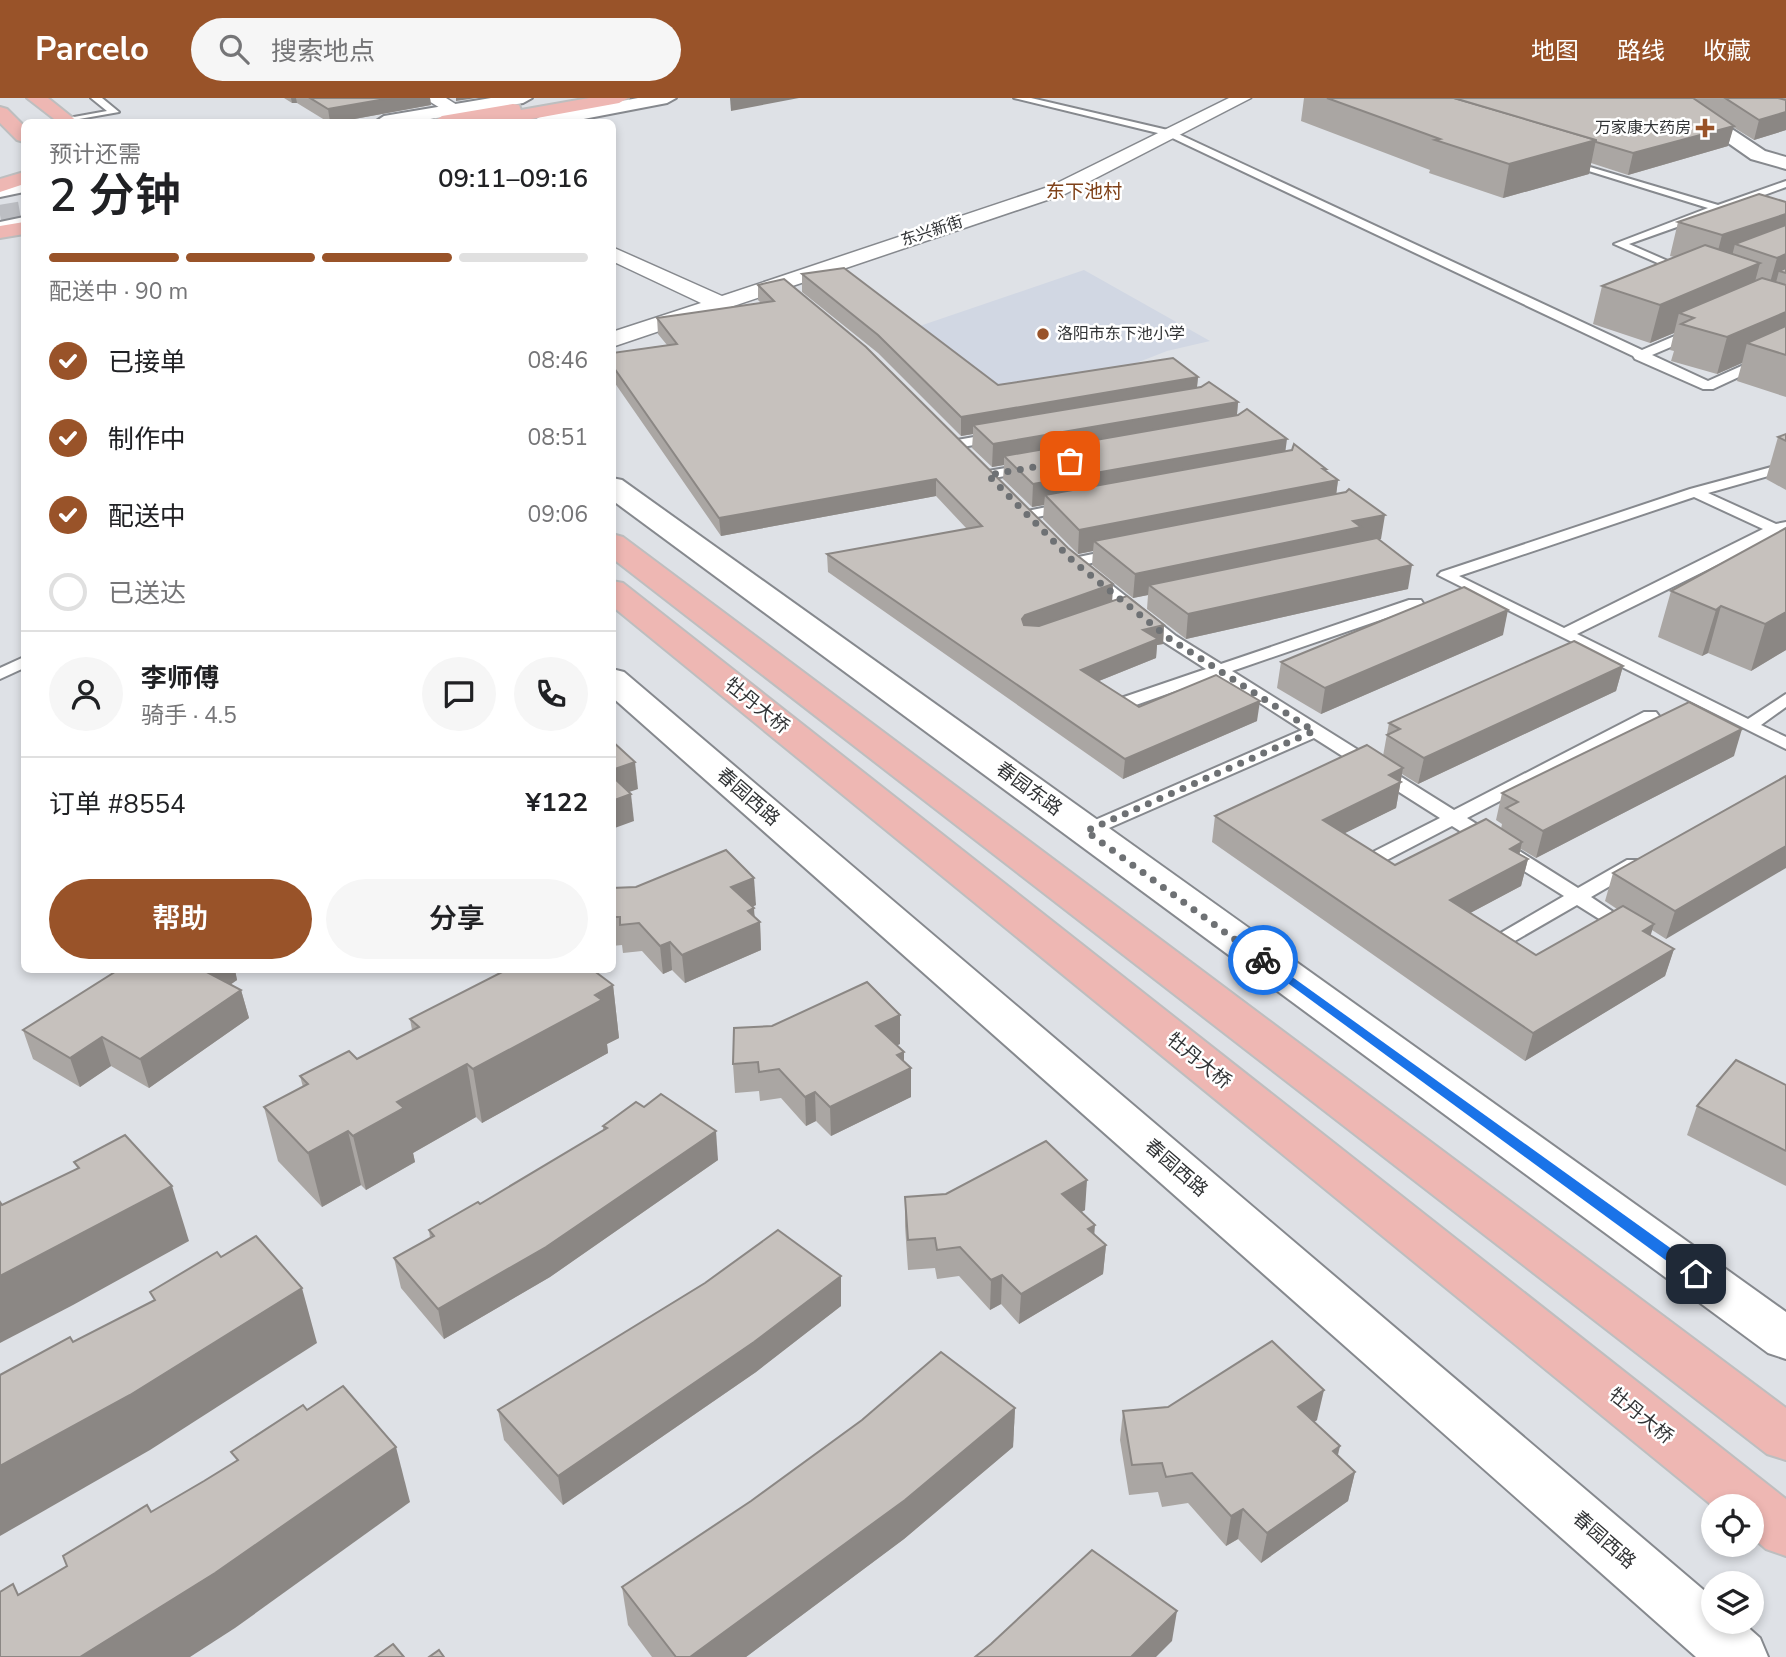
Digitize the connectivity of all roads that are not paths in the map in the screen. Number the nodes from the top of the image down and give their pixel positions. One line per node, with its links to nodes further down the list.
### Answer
1 (96, 98): 15 (lane)
2 (433, 98): 12 (street)
3 (523, 98): 12 (street)
4 (573, 98): 12 (main road)
5 (619, 98): 17 (main road)
6 (667, 98): 18 (street)
7 (1019, 98): 20 (lane)
8 (1242, 98): 20 (street, 东兴新街)
9 (1673, 98): 21 (street)
10 (28, 102): 13 (main road); 14 (main road)
11 (0, 113): 19 (main road)
12 (449, 116): 16 (street)
13 (38, 119)
14 (61, 119)
15 (81, 119)
16 (416, 119)
17 (504, 119)
18 (557, 119)
19 (21, 132)
20 (1169, 133): 32 (street, 东兴新街); 38 (lane)
21 (1779, 156)
22 (1559, 159): 28 (lane)
23 (21, 179): 25 (main road)
24 (1786, 184): 28 (lane)
25 (0, 186)
26 (21, 187): 27 (street)
27 (0, 191)
28 (1717, 208): 29 (lane); 31 (lane)
29 (1786, 229)
30 (616, 255): 34 (street)
31 (1695, 275)
32 (780, 282): 33 (lane); 34 (street, 东兴新街)
33 (801, 299)
34 (722, 304): 36 (street, 东兴新街)
35 (1702, 329): 38 (lane)
36 (616, 340)
37 (1786, 350): 38 (lane)
38 (1639, 356)
39 (1010, 434): 40 (lane)
40 (1043, 466)
41 (1786, 467): 43 (lane)
42 (616, 489): 66 (street, 春园东路)
43 (1695, 492): 45 (lane); 54 (lane)
44 (1081, 505): 46 (lane)
45 (1780, 528): 54 (lane)
46 (1046, 534)
47 (616, 546): 73 (main road)
48 (1126, 551): 49 (lane)
49 (1069, 557): 53 (lane)
50 (616, 593): 74 (main road, 牡丹大桥)
51 (1154, 600): 53 (lane)
52 (1415, 603): 56 (lane)
53 (1122, 608): 56 (lane)
54 (1564, 634): 62 (lane)
55 (21, 664): 57 (lane)
56 (1217, 669): 60 (lane); 63 (lane)
57 (0, 674)
58 (616, 682): 75 (street, 春园西路)
59 (1786, 699): 62 (lane)
60 (1127, 702)
61 (1650, 716): 65 (lane)
62 (1749, 726): 64 (lane)
63 (1314, 731): 65 (lane); 66 (lane)
64 (1786, 744)
65 (1451, 817): 68 (lane); 69 (lane)
66 (1086, 831): 72 (street, 春园东路)
67 (1647, 857): 69 (lane)
68 (1374, 859)
69 (1577, 897): 70 (lane); 71 (lane)
70 (1645, 939)
71 (1499, 942)
72 (1786, 1339)
73 (1786, 1438)
74 (1786, 1532)
75 (1739, 1657)

